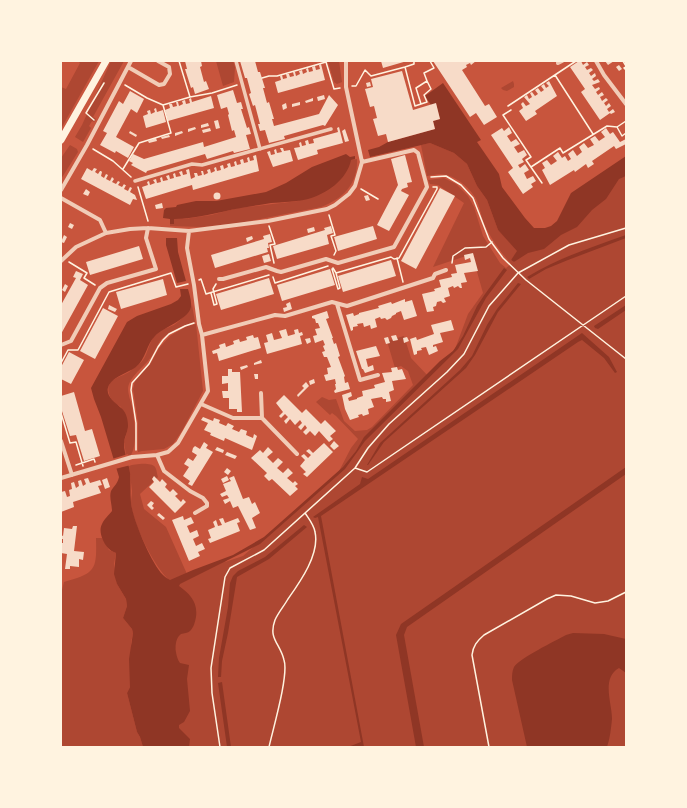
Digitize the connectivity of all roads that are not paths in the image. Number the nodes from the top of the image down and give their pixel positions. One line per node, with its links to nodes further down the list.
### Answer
1 (106, 61): 10 (main road)
2 (131, 61): 7 (street)
3 (158, 61): 7 (street)
4 (236, 61): 11 (street)
5 (346, 61): 12 (street)
6 (596, 61): 8 (street)
7 (128, 67): 14 (street)
8 (626, 104)
9 (331, 128): 11 (street)
10 (61, 140)
11 (260, 149): 13 (street)
12 (362, 162): 17 (street); 21 (street)
13 (135, 181)
14 (61, 190)
15 (61, 198): 18 (street)
16 (148, 228): 17 (street); 18 (street); 24 (street)
17 (189, 231): 23 (street)
18 (106, 233): 19 (street)
19 (62, 260)
20 (446, 270): 22 (street)
21 (218, 279)
22 (337, 304): 23 (street); 25 (street)
23 (202, 336): 27 (street)
24 (61, 345)
25 (378, 375)
26 (261, 393): 28 (street)
27 (201, 404): 28 (street); 31 (street)
28 (262, 418): 30 (street)
29 (61, 441): 32 (street)
30 (297, 454)
31 (157, 455): 32 (street); 34 (street)
32 (72, 475): 33 (street)
33 (61, 478)
34 (195, 513)

